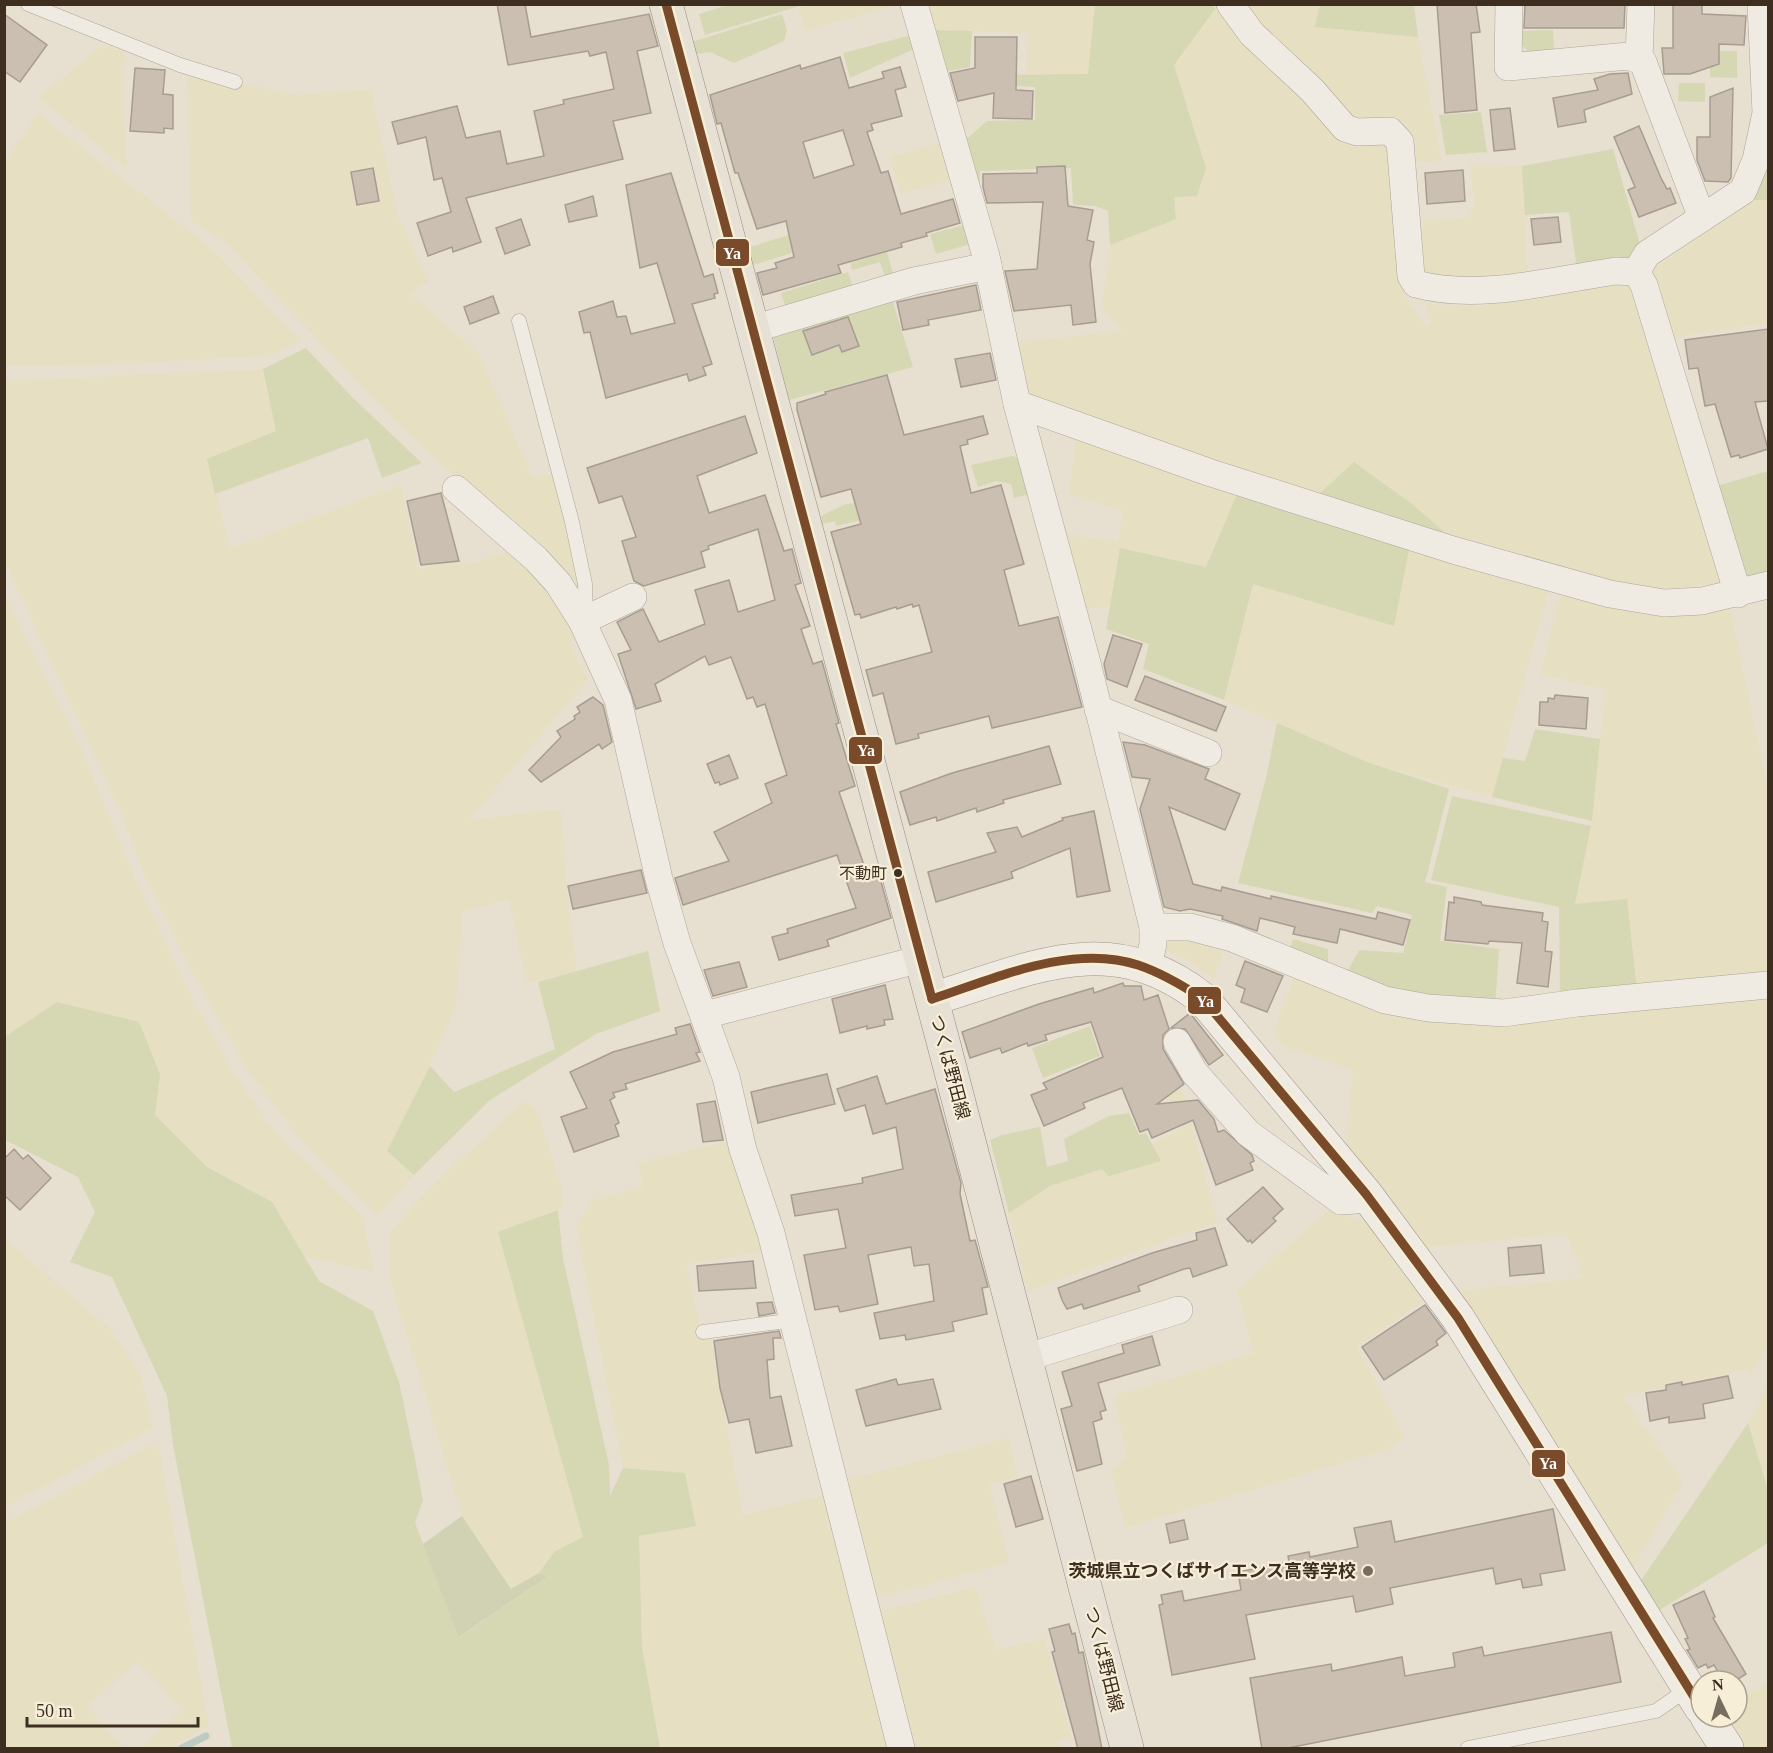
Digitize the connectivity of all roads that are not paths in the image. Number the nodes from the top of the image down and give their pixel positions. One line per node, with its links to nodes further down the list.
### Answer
1 (28, 4): 9 (lane)
2 (666, 4): 14 (main road, つくば野田線)
3 (914, 4): 11 (street)
4 (1230, 4): 12 (street)
5 (1509, 4): 8 (street)
6 (1641, 4): 8 (street)
7 (1761, 4): 10 (street)
8 (1639, 59): 10 (street)
9 (235, 82)
10 (1702, 218): 12 (street)
11 (988, 266): 14 (street); 15 (street)
12 (1636, 272): 18 (street)
13 (519, 321): 20 (lane)
14 (753, 329): 24 (main road, つくば野田線)
15 (1017, 404): 18 (street); 21 (street)
16 (456, 489): 20 (street)
17 (1768, 585): 18 (street)
18 (1738, 594)
19 (633, 597): 20 (street)
20 (584, 620): 28 (street)
21 (1098, 709): 22 (street); 23 (street)
22 (1208, 753)
23 (1153, 927): 25 (street); 26 (street)
24 (921, 958): 27 (main road, つくば野田線); 28 (street)
25 (1148, 966): 27 (main road); 30 (main road)
26 (1768, 985)
27 (932, 999): 34 (main road, つくば野田線)
28 (705, 1015): 32 (street)
29 (1177, 1042): 30 (street)
30 (1371, 1199): 35 (main road)
31 (1179, 1310): 34 (street)
32 (794, 1320): 33 (lane); 38 (street)
33 (703, 1332)
34 (1025, 1358): 39 (main road, つくば野田線)
35 (1689, 1688)
36 (1689, 1700): 40 (lane)
37 (1714, 1729): 41 (main road)
38 (901, 1749)
39 (1127, 1749)
40 (1468, 1749)
41 (1727, 1749)

